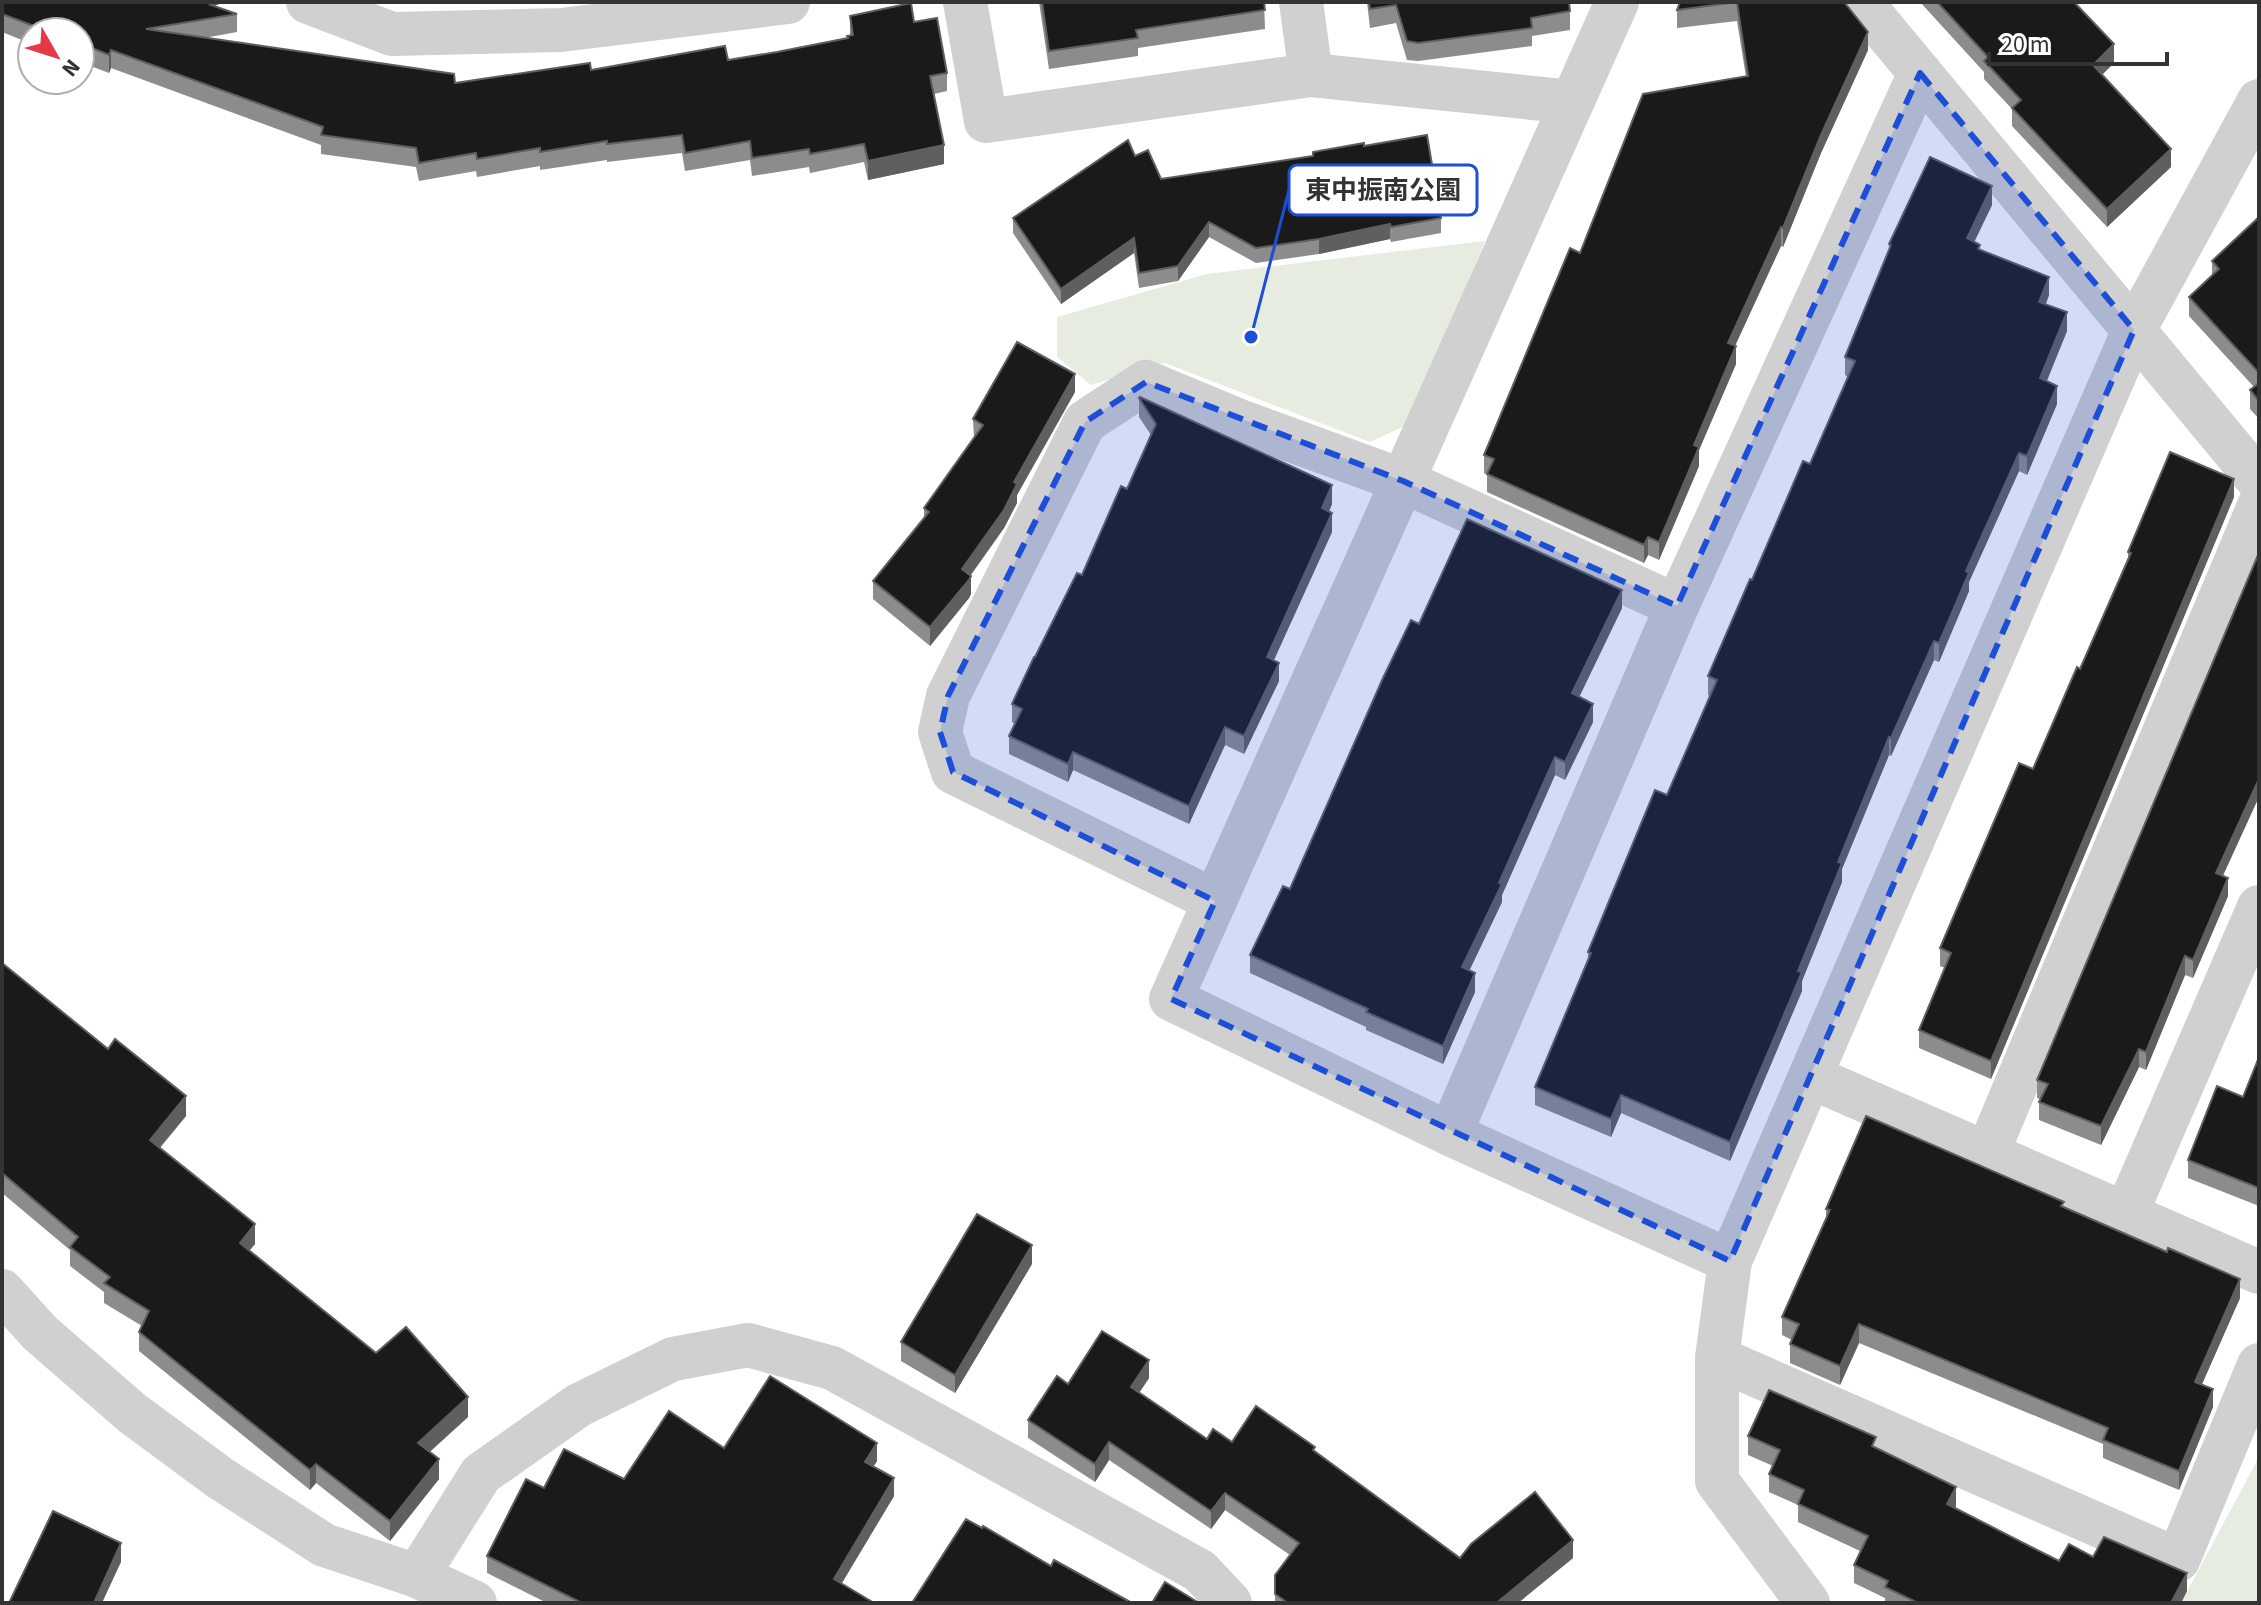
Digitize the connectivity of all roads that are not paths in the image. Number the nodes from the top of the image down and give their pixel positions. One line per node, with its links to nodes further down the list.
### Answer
1 (308, 2): 7 (street)
2 (788, 2): 7 (street)
3 (965, 2): 9 (street)
4 (1301, 2): 9 (street)
5 (1617, 2): 11 (street)
6 (1861, 2): 8 (street)
7 (559, 16)
8 (1920, 73): 12 (street); 16 (street)
9 (1311, 75): 11 (street)
10 (2259, 101): 12 (street)
11 (1572, 102): 13 (street)
12 (2134, 330): 14 (street); 19 (street)
13 (1403, 481): 16 (street); 17 (street); 17 (street)
14 (2259, 481)
15 (2259, 506): 21 (street)
16 (1677, 606): 20 (street)
17 (1215, 901): 20 (street)
18 (2259, 907): 22 (street)
19 (1811, 1077): 21 (street); 23 (street)
20 (1450, 1134): 23 (street)
21 (1987, 1154): 22 (street)
22 (2126, 1214): 24 (street)
23 (1730, 1261): 26 (street)
24 (2259, 1272)
25 (2, 1291): 28 (street)
26 (1717, 1358): 27 (street); 31 (street)
27 (2259, 1365)
28 (417, 1576): 29 (street); 30 (street)
29 (475, 1603)
30 (1230, 1603)
31 (1808, 1603)

